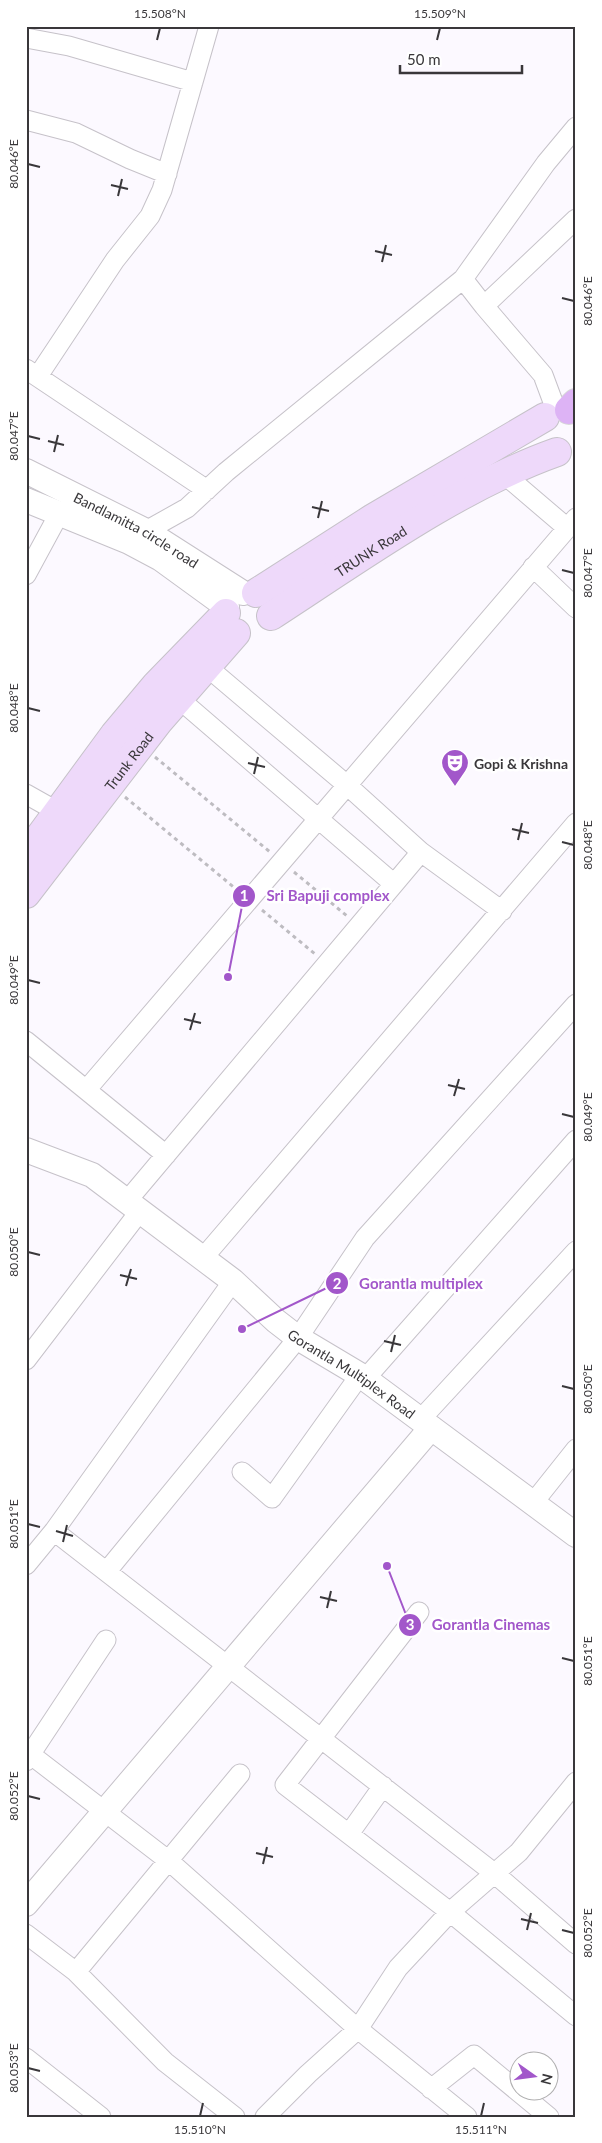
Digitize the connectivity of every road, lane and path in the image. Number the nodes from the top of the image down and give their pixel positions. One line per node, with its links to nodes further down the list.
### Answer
1 (209, 26): 3 (street)
2 (26, 38): 3 (street)
3 (193, 82): 6 (street)
4 (26, 120): 6 (street)
5 (576, 127): 8 (street)
6 (167, 174): 10 (street)
7 (576, 219): 9 (street)
8 (463, 278): 9 (street); 15 (street)
9 (484, 306): 11 (street)
10 (32, 373): 15 (street)
11 (564, 411): 12 (main road); 22 (main road, Trunk Road)
12 (566, 450): 14 (main road, TRUNK Road)
13 (26, 471): 19 (street, Bandlamitta circle road)
14 (505, 475): 18 (street); 24 (main road, TRUNK Road)
15 (207, 490): 19 (street)
16 (26, 500): 17 (street)
17 (59, 514): 19 (street); 21 (street)
18 (571, 522): 20 (street)
19 (141, 538): 22 (street)
20 (533, 567): 23 (street); 28 (street)
21 (26, 575)
22 (238, 608): 24 (main road); 24 (main road); 25 (main road, Trunk Road)
23 (576, 608)
24 (271, 616)
25 (198, 660): 28 (street); 31 (main road, Trunk Road); 38 (main road, Trunk Road)
26 (185, 704): 32 (street)
27 (154, 756): 36 (path)
28 (348, 786): 32 (street); 34 (street)
29 (26, 794): 31 (street)
30 (123, 795): 39 (path)
31 (58, 812): 35 (main road, Trunk Road)
32 (319, 820): 36 (street); 37 (street)
33 (572, 834): 41 (street)
34 (421, 852): 37 (street); 41 (street)
35 (26, 855)
36 (283, 862): 42 (path); 46 (street)
37 (394, 884): 42 (street)
38 (26, 894)
39 (244, 895)
40 (259, 908): 43 (path)
41 (502, 911): 52 (street)
42 (359, 926): 43 (street)
43 (327, 964): 49 (street)
44 (576, 1004): 54 (street)
45 (26, 1041): 46 (street)
46 (87, 1089): 49 (street)
47 (576, 1140): 56 (street)
48 (26, 1150): 50 (street, Gorantla Multiplex Road)
49 (166, 1155): 50 (street)
50 (133, 1206): 52 (street, Gorantla Multiplex Road); 55 (street)
51 (576, 1251): 57 (street)
52 (203, 1258): 53 (street, Gorantla Multiplex Road)
53 (234, 1281): 54 (street, Gorantla Multiplex Road); 61 (street)
54 (298, 1338): 56 (street, Gorantla Multiplex Road); 64 (street)
55 (26, 1360)
56 (362, 1377): 57 (street, Gorantla Multiplex Road); 59 (street)
57 (425, 1424): 60 (street, Gorantla Multiplex Road); 67 (street)
58 (576, 1449): 60 (street)
59 (242, 1472)
60 (532, 1503): 62 (street, Gorantla Multiplex Road)
61 (54, 1531): 63 (street); 64 (street)
62 (576, 1535)
63 (26, 1566)
64 (107, 1571): 67 (street)
65 (419, 1612): 68 (street)
66 (106, 1640): 69 (street)
67 (228, 1668): 68 (street); 73 (street)
68 (320, 1738): 72 (street); 74 (street)
69 (28, 1756): 73 (street)
70 (240, 1774): 75 (street)
71 (576, 1782): 76 (street)
72 (382, 1786): 74 (street); 76 (street)
73 (105, 1811): 75 (street); 77 (street)
74 (349, 1834): 78 (street)
75 (169, 1861): 81 (street); 83 (street)
76 (494, 1873): 78 (street); 80 (street)
77 (26, 1904)
78 (450, 1912): 82 (street); 83 (street)
79 (26, 1934): 81 (street)
80 (576, 1944)
81 (76, 1972): 87 (street)
82 (576, 2016)
83 (358, 2029): 85 (street); 88 (street)
84 (26, 2058): 86 (street)
85 (431, 2088): 89 (street); 90 (street)
86 (101, 2117)
87 (236, 2117)
88 (265, 2117)
89 (467, 2117)
90 (549, 2117)

